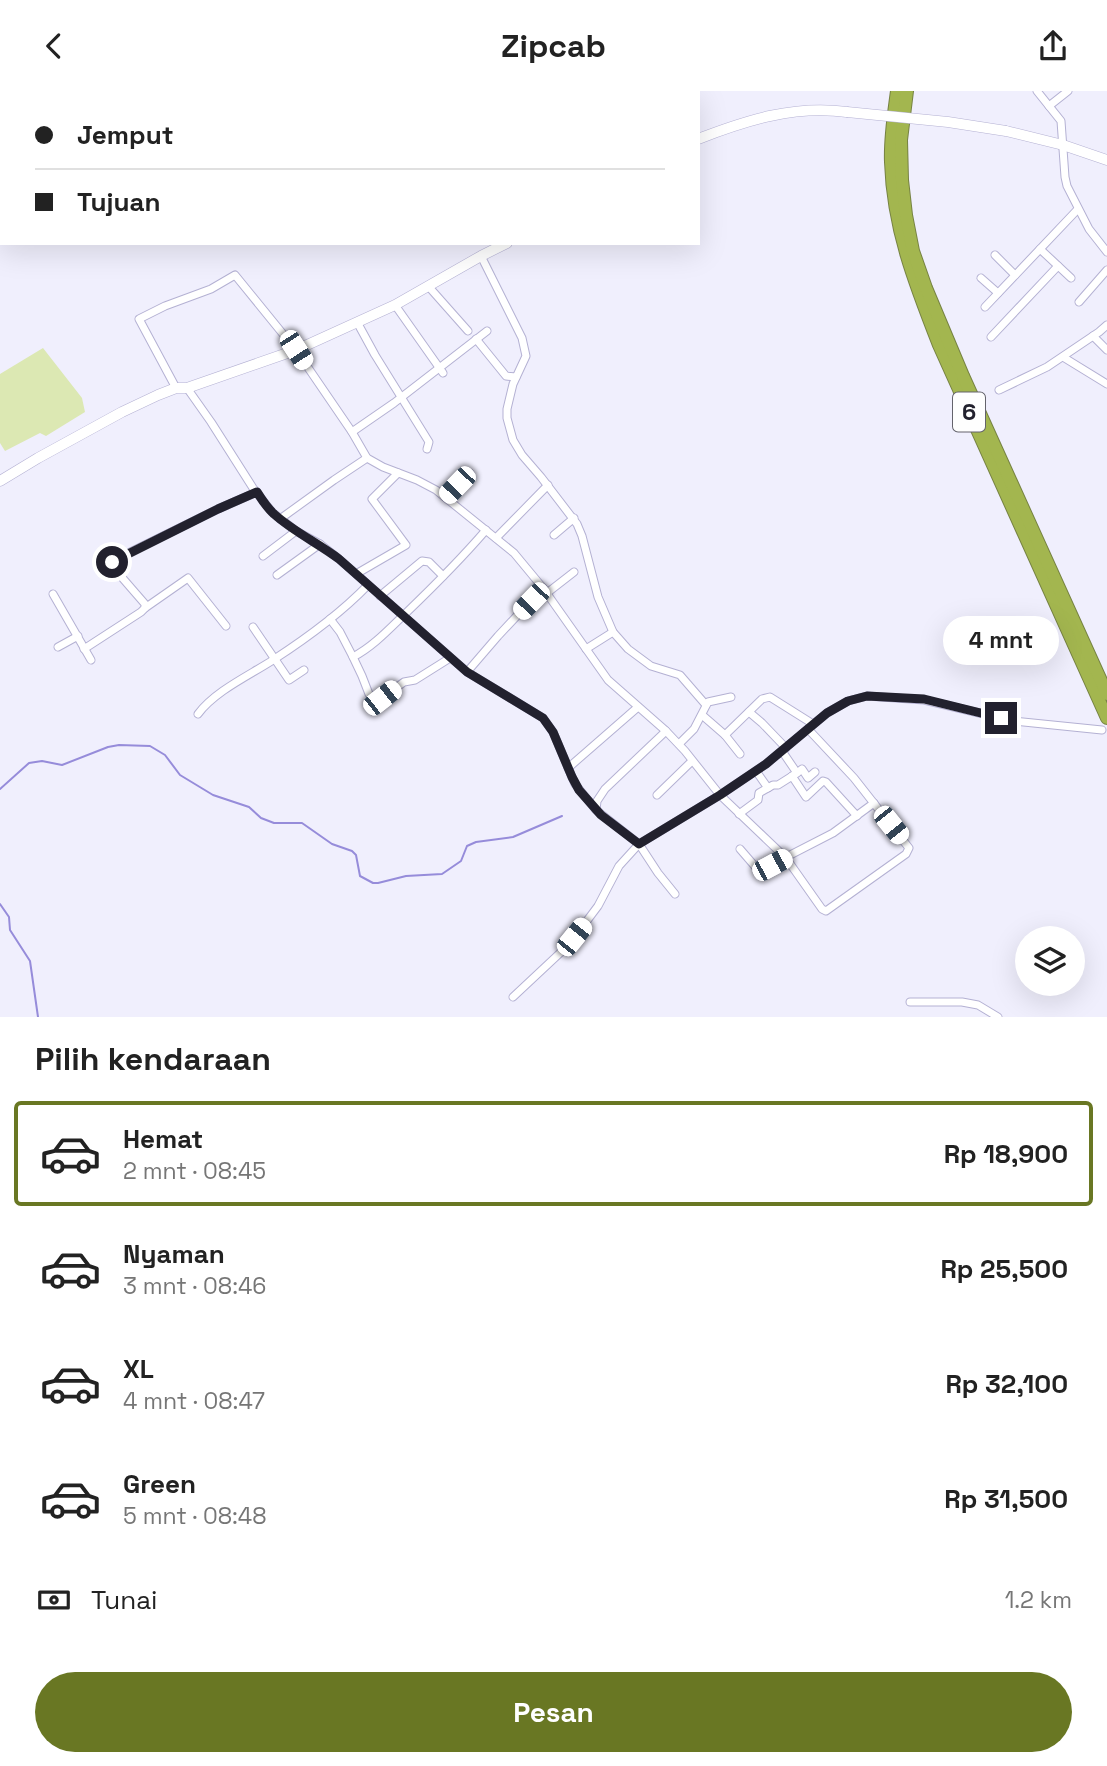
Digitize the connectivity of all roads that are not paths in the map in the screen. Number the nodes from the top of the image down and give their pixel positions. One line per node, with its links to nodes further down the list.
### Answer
1 (897, 91): 89 (highway, 6)
2 (907, 91): 82 (highway, 6)
3 (1037, 91): 5 (street)
4 (1068, 91): 5 (street)
5 (1049, 106): 7 (street)
6 (700, 138): 7 (main road, bridge)
7 (1063, 145): 8 (main road); 9 (street)
8 (1107, 160)
9 (1078, 209): 11 (street); 12 (street)
10 (501, 245): 14 (main road)
11 (1040, 249): 15 (street); 17 (street)
12 (1107, 252)
13 (995, 255): 17 (street)
14 (481, 256): 20 (main road); 36 (street)
15 (1058, 266): 19 (street); 30 (street)
16 (1107, 270): 22 (street)
17 (1015, 275): 21 (street)
18 (981, 278): 21 (street)
19 (1071, 278)
20 (429, 287): 23 (main road); 27 (street)
21 (998, 293): 24 (street)
22 (1079, 302)
23 (395, 305): 25 (main road); 35 (street)
24 (985, 307)
25 (357, 322): 32 (main road); 40 (street)
26 (1107, 325): 29 (street)
27 (468, 331)
28 (487, 331): 31 (street)
29 (1093, 336): 33 (street); 34 (street)
30 (991, 337)
31 (476, 339): 35 (street); 36 (street)
32 (296, 350): 38 (main road); 38 (street); 41 (street)
33 (1107, 350)
34 (1063, 357): 37 (street); 39 (street)
35 (441, 370): 40 (street)
36 (516, 377): 47 (street)
37 (1107, 384)
38 (182, 388): 46 (main road); 48 (street)
39 (999, 390)
40 (401, 397): 41 (street); 42 (street)
41 (352, 432): 43 (street)
42 (427, 449)
43 (367, 458): 44 (street); 51 (street)
44 (398, 473): 49 (street); 59 (street)
45 (470, 473): 49 (street)
46 (0, 481)
47 (548, 485): 50 (street); 55 (street)
48 (257, 492): 51 (street); 66 (street)
49 (445, 497): 52 (street)
50 (574, 518): 54 (street); 71 (street)
51 (280, 519): 53 (street)
52 (486, 530): 55 (street); 61 (street)
53 (296, 531): 56 (street); 57 (street)
54 (554, 535)
55 (496, 538): 63 (street)
56 (320, 544): 59 (street); 60 (street)
57 (263, 556)
58 (574, 572): 63 (street)
59 (356, 574): 62 (street)
60 (277, 575)
61 (443, 576): 65 (street); 67 (street)
62 (368, 585): 65 (street); 68 (street)
63 (545, 591): 75 (street); 81 (street)
64 (53, 594): 72 (street)
65 (380, 596): 67 (street)
66 (145, 608): 69 (street); 74 (street)
67 (402, 616): 76 (street); 77 (street)
68 (331, 619): 76 (street); 78 (street)
69 (226, 626)
70 (253, 627): 78 (street)
71 (613, 632): 75 (street); 84 (street)
72 (78, 636): 73 (street); 74 (street)
73 (58, 647)
74 (84, 649): 79 (street)
75 (586, 649): 85 (street)
76 (353, 657): 77 (street)
77 (450, 658): 81 (street)
78 (275, 659): 80 (street); 87 (street)
79 (91, 660)
80 (304, 670)
81 (467, 672): 97 (street)
82 (1107, 694)
83 (731, 697): 84 (street)
84 (706, 705): 88 (street)
85 (638, 707): 91 (street); 97 (street)
86 (748, 712): 90 (street); 92 (street); 94 (street)
87 (198, 714)
88 (702, 715): 92 (street); 93 (street)
89 (1105, 724): 90 (street)
90 (811, 727): 94 (street); 104 (street)
91 (666, 731): 93 (street); 105 (street)
92 (725, 735): 95 (street)
93 (679, 744): 96 (street)
94 (784, 750): 98 (street); 100 (street)
95 (740, 754)
96 (692, 761): 102 (street); 103 (street)
97 (568, 768): 105 (street)
98 (756, 771): 101 (street); 103 (street)
99 (815, 772): 100 (street)
100 (795, 775): 101 (street); 107 (street)
101 (768, 787): 106 (street)
102 (657, 795)
103 (720, 795): 106 (street); 108 (street)
104 (874, 803): 107 (street); 110 (street)
105 (596, 810): 108 (street)
106 (739, 814): 110 (street)
107 (858, 816): 110 (street)
108 (639, 844): 111 (street); 112 (street)
109 (740, 849): 110 (street)
110 (786, 857)
111 (675, 894)
112 (513, 997)
113 (910, 1002): 114 (street)
114 (998, 1017)

